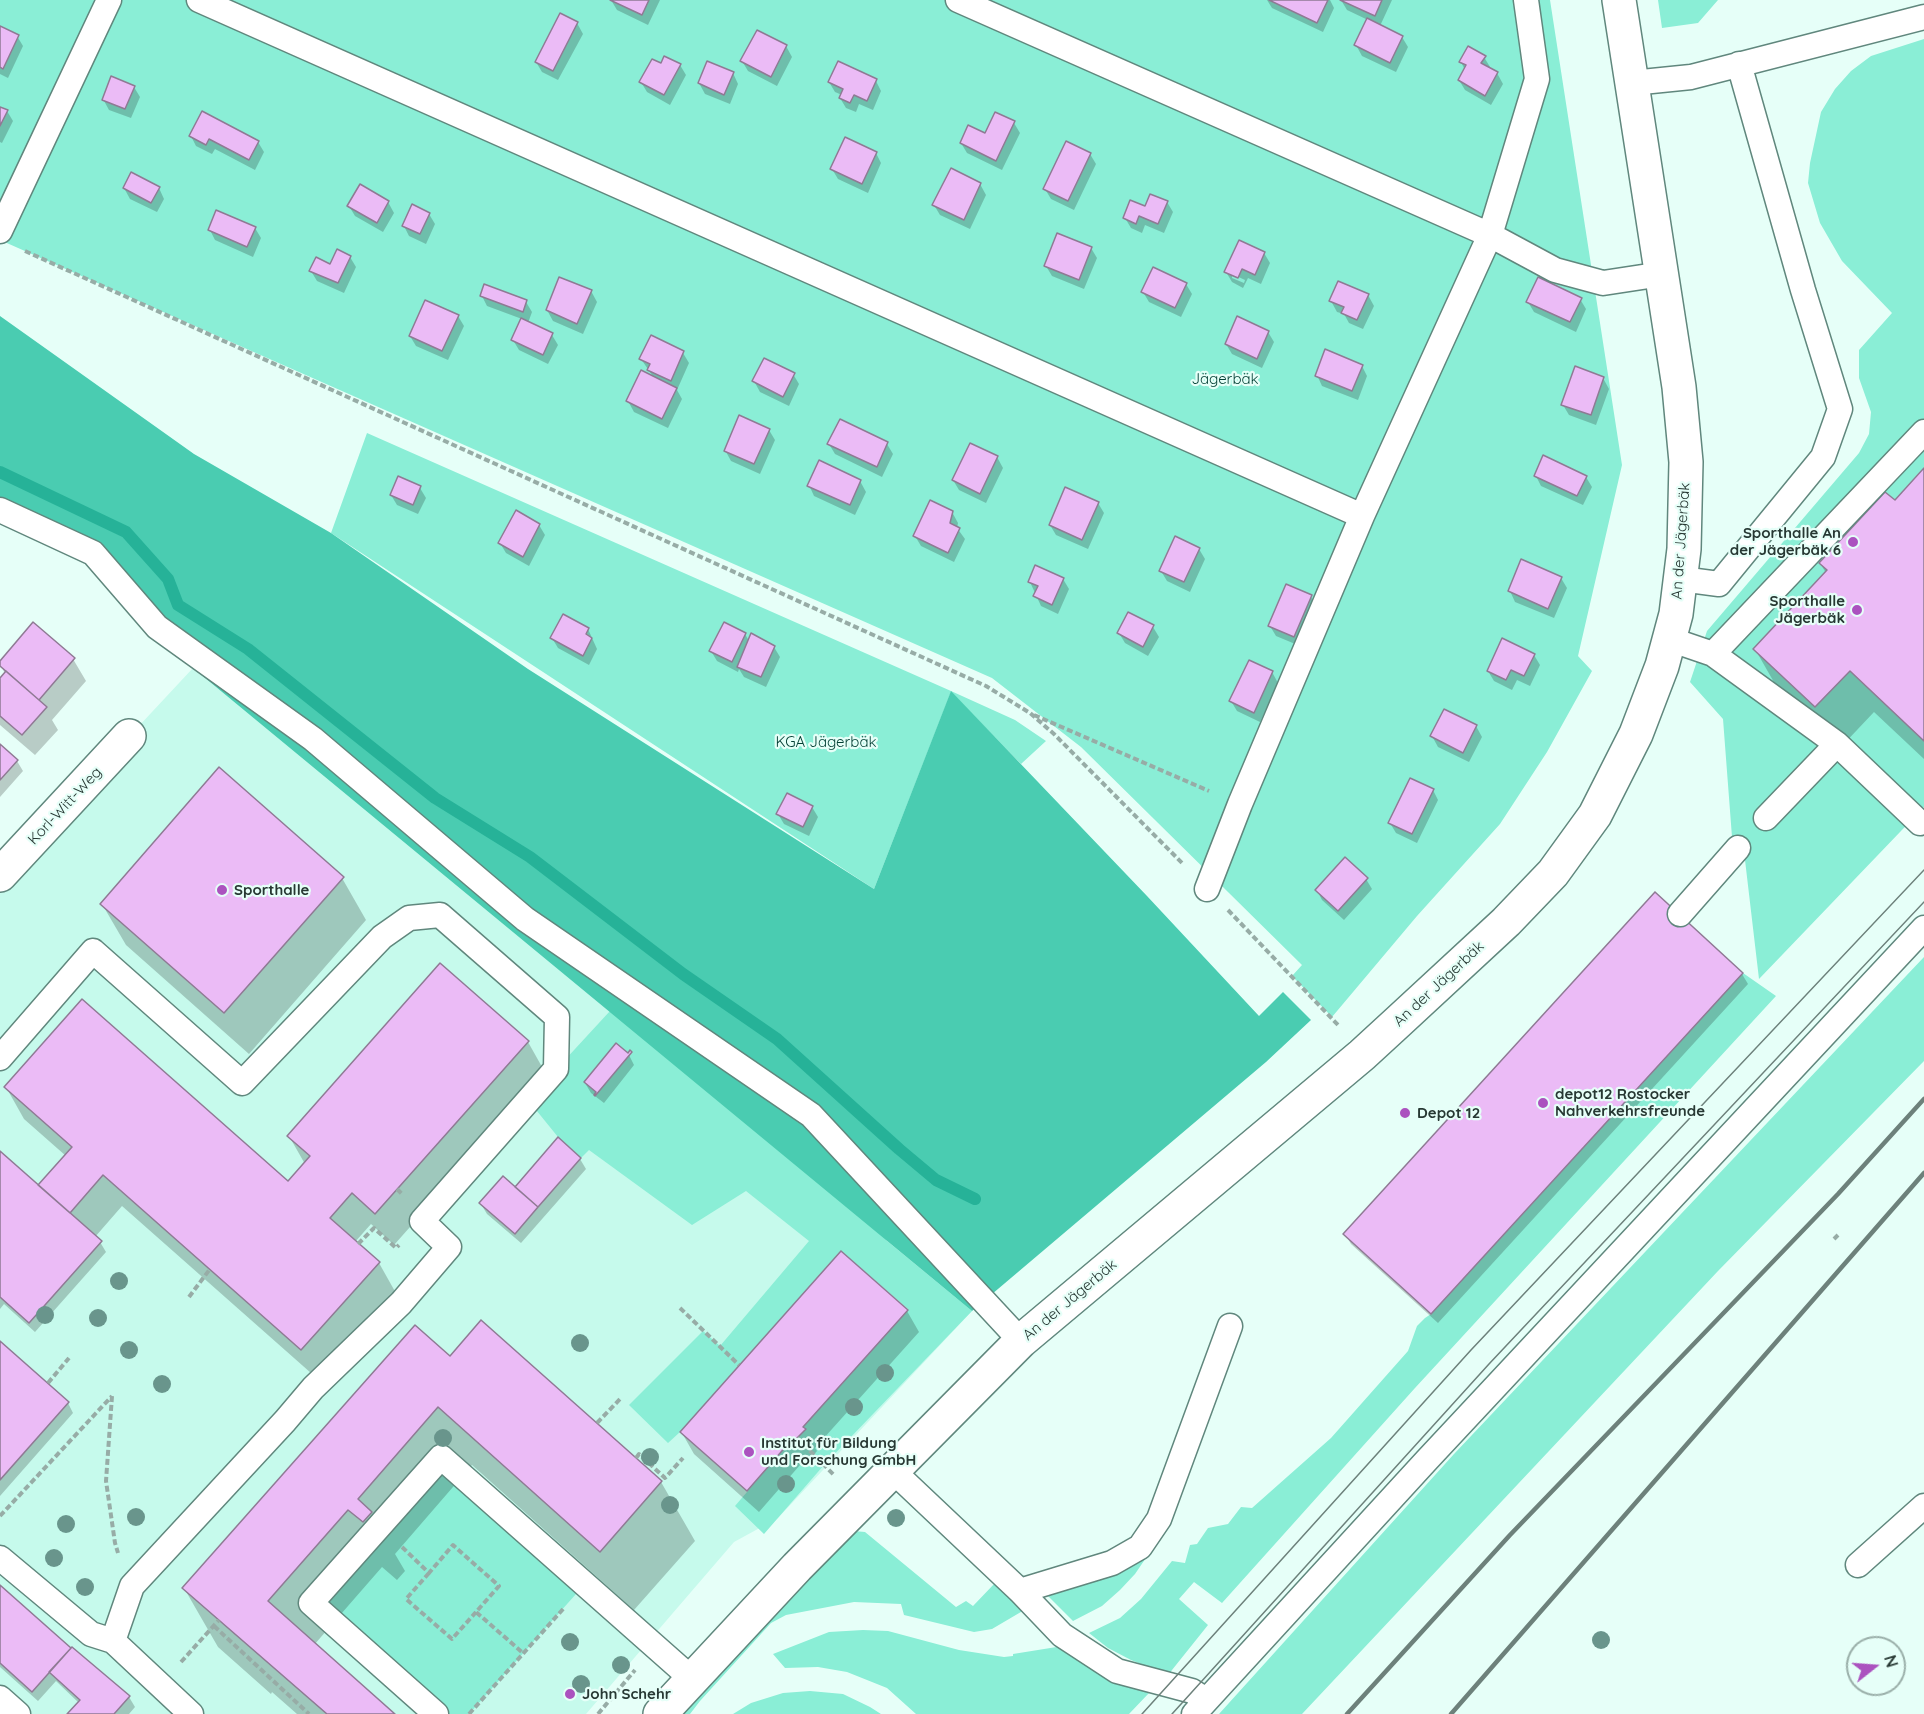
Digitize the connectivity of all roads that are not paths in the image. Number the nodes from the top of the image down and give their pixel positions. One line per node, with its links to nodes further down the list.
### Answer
1 (109, 0): 9 (lane)
2 (199, 0): 14 (lane)
3 (958, 0): 10 (lane)
4 (1526, 0): 10 (lane)
5 (1619, 0): 8 (street, An der Jägerbäk)
6 (1924, 17): 7 (lane)
7 (1739, 64): 8 (lane); 15 (lane)
8 (1632, 83): 11 (street, An der Jägerbäk)
9 (0, 231)
10 (1490, 235): 11 (lane); 14 (lane)
11 (1662, 274): 15 (street, An der Jägerbäk)
12 (1924, 432): 17 (lane)
13 (0, 510): 29 (lane)
14 (1362, 516): 24 (lane)
15 (1681, 579): 16 (street, An der Jägerbäk)
16 (1669, 639): 17 (lane); 29 (street, An der Jägerbäk)
17 (1713, 654): 19 (lane)
18 (129, 736): 23 (street, Korl-Witt-Weg)
19 (1837, 744): 20 (lane); 21 (lane)
20 (1766, 818)
21 (1920, 823)
22 (1738, 848): 25 (lane)
23 (0, 875)
24 (1207, 889)
25 (1680, 914)
26 (1924, 928): 38 (lane)
27 (0, 1058): 35 (lane)
28 (1230, 1326): 34 (lane)
29 (1021, 1341): 30 (street, An der Jägerbäk)
30 (892, 1470): 34 (lane); 36 (street, An der Jägerbäk)
31 (1924, 1506): 33 (lane)
32 (0, 1558): 35 (lane)
33 (1858, 1565)
34 (1020, 1591): 38 (lane)
35 (113, 1641): 40 (lane)
36 (692, 1679): 41 (lane); 42 (street, An der Jägerbäk)
37 (0, 1698): 39 (lane)
38 (1200, 1707)
39 (18, 1714)
40 (191, 1714)
41 (436, 1714)
42 (660, 1714)

